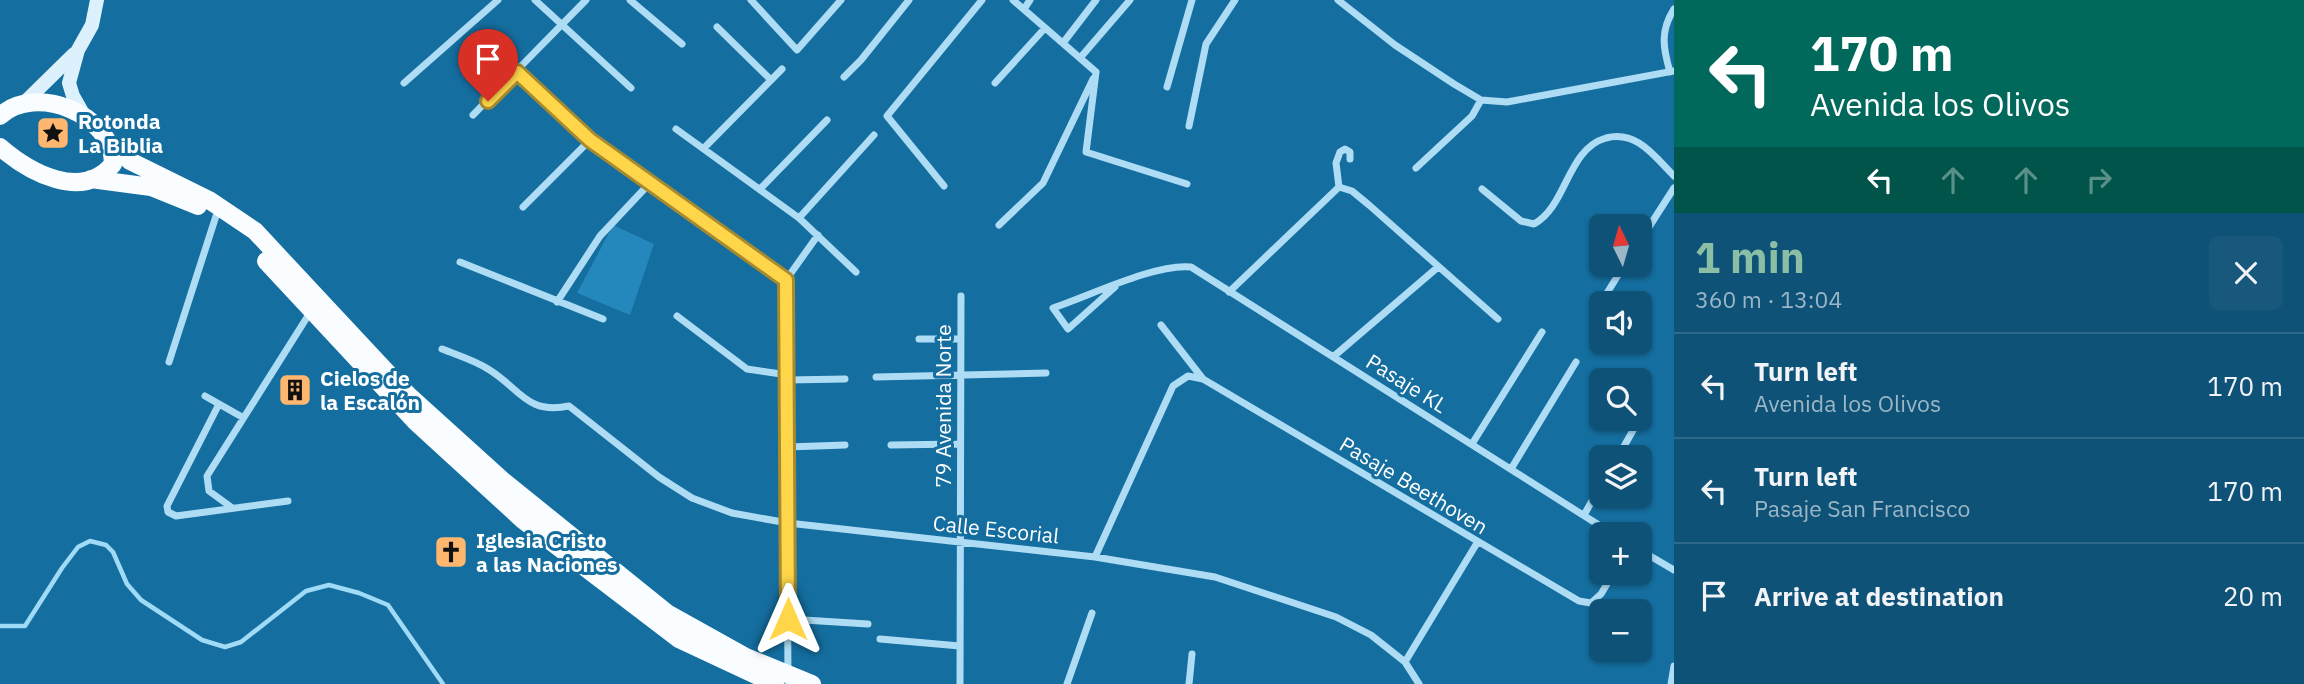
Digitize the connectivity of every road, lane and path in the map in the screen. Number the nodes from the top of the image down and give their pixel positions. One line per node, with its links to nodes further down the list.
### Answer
1 (97, 0): 24 (street)
2 (498, 0): 32 (street)
3 (535, 0): 19 (street)
4 (586, 0): 19 (street)
5 (630, 0): 23 (street)
6 (751, 0): 7 (street)
7 (841, 0)
8 (909, 0): 30 (street)
9 (982, 0): 55 (street)
10 (1013, 0): 17 (street)
11 (1030, 0): 17 (street)
12 (1096, 0): 22 (street)
13 (1130, 0): 25 (street)
14 (1192, 0): 34 (street)
15 (1235, 0): 42 (street)
16 (1338, 0): 36 (street)
17 (1024, 9): 21 (street)
18 (1674, 9): 27 (street)
19 (562, 23): 28 (street); 35 (street)
20 (716, 27): 31 (street)
21 (1045, 28): 22 (street); 33 (street)
22 (1063, 43): 25 (street)
23 (682, 44)
24 (78, 50): 37 (street); 40 (street)
25 (1080, 58): 29 (street)
26 (782, 69): 31 (street)
27 (1672, 71): 36 (street)
28 (517, 72): 39 (street); 45 (street)
29 (1096, 72): 54 (street); 64 (street)
30 (844, 77)
31 (771, 80): 48 (street)
32 (404, 83)
33 (995, 83)
34 (1167, 87)
35 (631, 88)
36 (1481, 100): 50 (street)
37 (13, 105): 38 (main road); 40 (main road)
38 (0, 116)
39 (473, 116)
40 (86, 118): 46 (main road)
41 (827, 120): 57 (street)
42 (1189, 126)
43 (676, 129): 48 (street)
44 (874, 135): 62 (street)
45 (590, 140): 53 (street); 60 (street)
46 (109, 143): 52 (main road); 121 (main road)
47 (0, 146): 52 (main road)
48 (704, 148): 57 (street)
49 (1350, 159): 56 (street)
50 (1416, 168)
51 (1674, 176): 59 (street)
52 (91, 179): 61 (main road)
53 (649, 184): 69 (street); 73 (street)
54 (1187, 184)
55 (944, 186)
56 (1339, 187): 67 (street); 71 (street)
57 (761, 188): 62 (street)
58 (1674, 188): 63 (street)
59 (1482, 189)
60 (523, 207)
61 (216, 216): 74 (main road); 84 (street)
62 (799, 218): 65 (street)
63 (1652, 222)
64 (999, 225)
65 (818, 235): 68 (street); 69 (street)
66 (460, 262): 73 (street)
67 (1438, 267): 77 (street); 83 (street)
68 (856, 272)
69 (786, 280): 88 (street)
70 (1115, 287): 70 (street); 71 (street, Pasaje KL)
71 (1229, 292): 83 (street, Pasaje KL)
72 (961, 296): 81 (street, 79 Avenida Norte)
73 (557, 302): 76 (street)
74 (311, 310): 94 (street); 121 (main road)
75 (677, 316): 88 (street)
76 (603, 319)
77 (1498, 319)
78 (1161, 326): 91 (street)
79 (1542, 332): 97 (street)
80 (919, 339): 81 (street)
81 (961, 339): 87 (street, 79 Avenida Norte)
82 (442, 349): 106 (street, Calle Escorial)
83 (1333, 357): 97 (street, Pasaje KL)
84 (169, 362)
85 (1576, 362): 100 (street)
86 (1046, 373): 87 (street)
87 (961, 375): 89 (street); 96 (street, 79 Avenida Norte)
88 (788, 377): 90 (street); 99 (street)
89 (876, 377)
90 (845, 379)
91 (1203, 379): 108 (street, Pasaje Beethoven); 109 (street, Pasaje Beethoven)
92 (205, 396): 93 (street)
93 (219, 404): 94 (street); 103 (street)
94 (242, 417): 103 (street)
95 (891, 444): 96 (street)
96 (960, 444): 107 (street, 79 Avenida Norte)
97 (1472, 444): 100 (street, Pasaje KL)
98 (845, 445): 99 (street)
99 (788, 447): 106 (street)
100 (1511, 469): 104 (street, Pasaje KL)
101 (288, 501): 103 (street)
102 (1589, 506): 104 (street)
103 (231, 507)
104 (1584, 515): 105 (street, Pasaje KL)
105 (1595, 522)
106 (788, 523): 107 (street, Calle Escorial); 114 (street)
107 (960, 542): 109 (street, Calle Escorial); 117 (street, 79 Avenida Norte)
108 (1477, 543): 112 (street, Pasaje Beethoven); 119 (street)
109 (1095, 557): 119 (street, Calle Escorial)
110 (1652, 557): 111 (street)
111 (1674, 570)
112 (1606, 585)
113 (1092, 613): 124 (street)
114 (788, 619): 115 (street); 121 (street)
115 (868, 624)
116 (880, 639): 117 (street)
117 (960, 646): 123 (street, 79 Avenida Norte)
118 (1192, 654): 125 (street)
119 (1405, 662): 126 (street, Calle Escorial)
120 (1674, 666): 127 (street)
121 (784, 681): 122 (main road)
122 (812, 684)
123 (960, 684)
124 (1068, 684)
125 (1189, 684)
126 (1419, 684)
127 (1671, 684)

